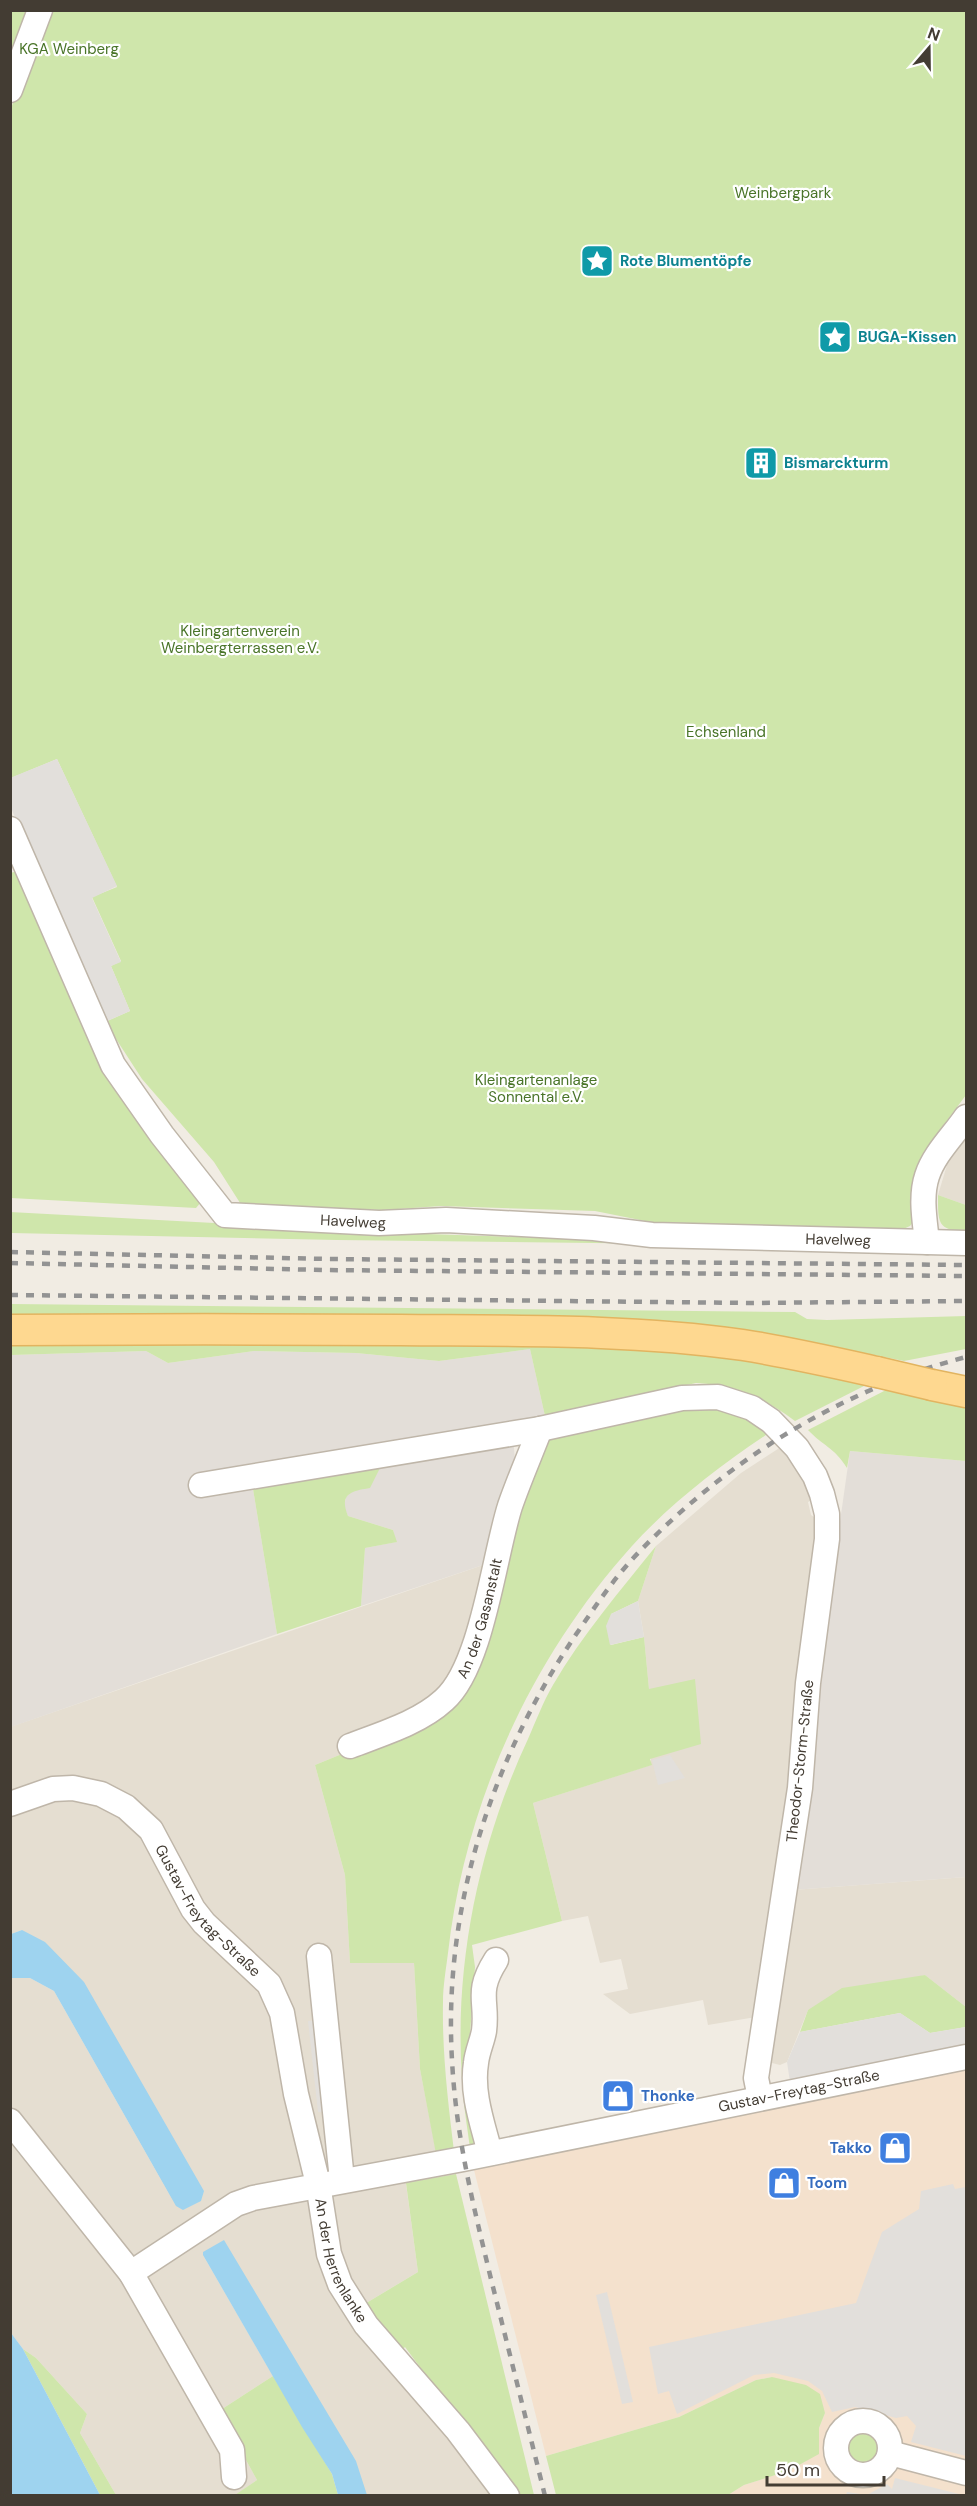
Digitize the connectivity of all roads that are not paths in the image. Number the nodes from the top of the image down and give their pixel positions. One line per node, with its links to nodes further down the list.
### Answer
1 (40, 10): 2 (street)
2 (10, 90)
3 (10, 829): 5 (street, Havelweg)
4 (966, 1117): 5 (street)
5 (927, 1242): 6 (street)
6 (966, 1243)
7 (10, 1330): 8 (main road, bridge)
8 (966, 1392)
9 (540, 1429): 10 (street); 11 (street, An der Gasanstalt); 16 (street, Theodor-Storm-Straße)
10 (201, 1485)
11 (350, 1746)
12 (10, 1804): 20 (street, Gustav-Freytag-Straße)
13 (319, 1956): 19 (street)
14 (496, 1960): 18 (street)
15 (966, 2057): 16 (street, Gustav-Freytag-Straße)
16 (760, 2098): 18 (street, Gustav-Freytag-Straße)
17 (10, 2121): 21 (street)
18 (490, 2153): 19 (street, Gustav-Freytag-Straße)
19 (342, 2180): 20 (street, Gustav-Freytag-Straße)
20 (318, 2184): 21 (street, An der Herrenlanke); 25 (street, An der Herrenlanke)
21 (131, 2273): 24 (street)
22 (890, 2453): 23 (street)
23 (966, 2473)
24 (234, 2477)
25 (507, 2496)

